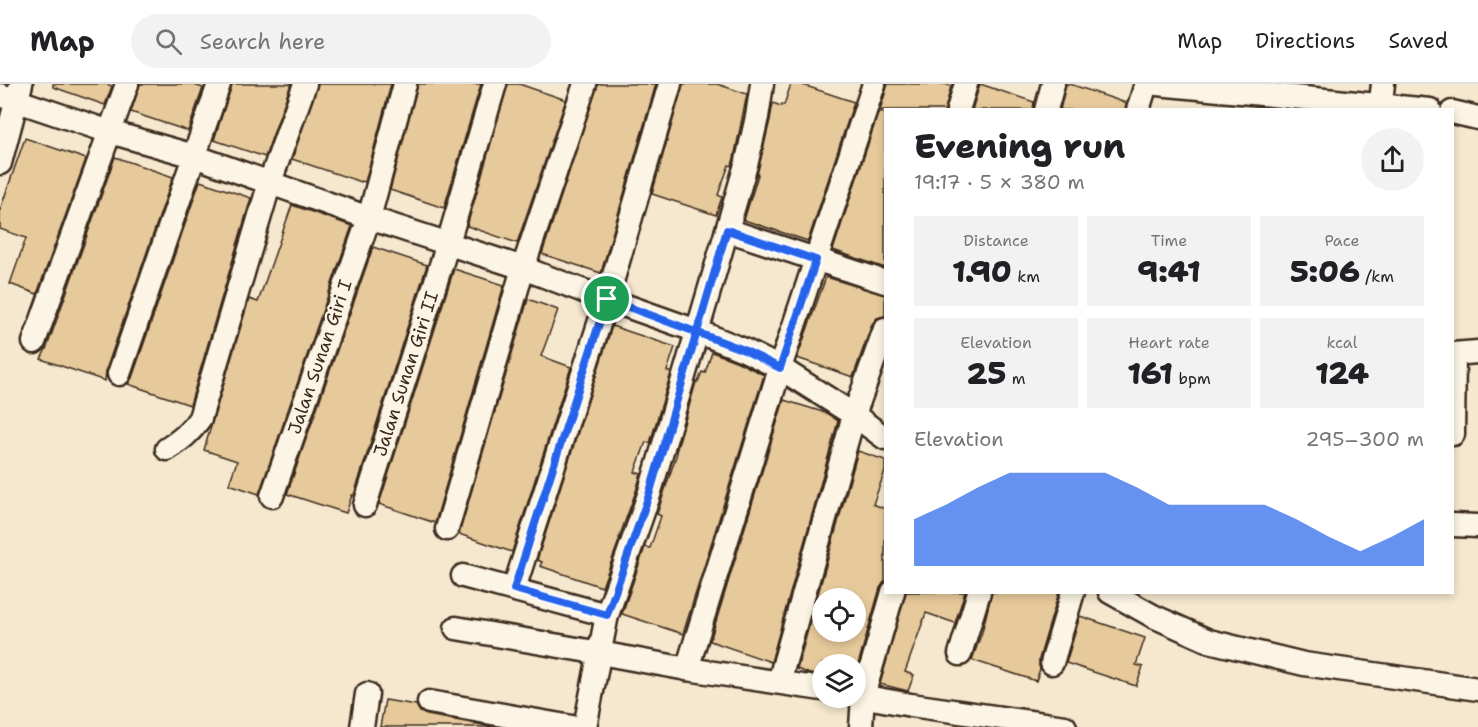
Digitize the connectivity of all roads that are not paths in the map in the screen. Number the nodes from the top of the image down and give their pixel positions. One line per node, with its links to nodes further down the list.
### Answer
1 (127, 84): 23 (street)
2 (219, 84): 24 (street)
3 (305, 84): 26 (street)
4 (405, 84): 27 (street, Jalan Sunan Giri I)
5 (495, 84): 29 (street, Jalan Sunan Giri II)
6 (585, 84): 31 (street)
7 (670, 84): 33 (street)
8 (762, 84): 28 (street)
9 (874, 84): 30 (street)
10 (966, 84): 17 (street)
11 (1053, 84): 18 (street)
12 (1146, 84): 19 (street)
13 (1157, 84): 15 (street)
14 (12, 94): 23 (street); 25 (street)
15 (1295, 97): 16 (street)
16 (1381, 99): 20 (street)
17 (959, 108)
18 (1047, 108)
19 (1139, 108)
20 (1421, 108)
21 (1454, 112): 22 (street)
22 (1478, 118)
23 (110, 132): 24 (street); 36 (street)
24 (194, 156): 26 (street); 40 (street)
25 (0, 163)
26 (270, 182): 27 (street); 43 (street)
27 (369, 218): 29 (street); 44 (street, Jalan Sunan Giri I)
28 (727, 230): 30 (street); 34 (street)
29 (448, 243): 31 (street); 45 (street, Jalan Sunan Giri II)
30 (816, 260): 32 (street); 39 (street)
31 (524, 268): 33 (street); 48 (street)
32 (884, 282)
33 (607, 299): 34 (street); 50 (street)
34 (696, 331): 39 (street); 55 (street)
35 (884, 332): 41 (street)
36 (34, 342)
37 (1478, 352): 38 (street)
38 (1454, 354)
39 (780, 368): 41 (street); 60 (street)
40 (119, 374)
41 (854, 415): 42 (street); 62 (street)
42 (884, 437)
43 (167, 449)
44 (272, 496)
45 (365, 505)
46 (1454, 525): 47 (street)
47 (1478, 526)
48 (447, 529)
49 (463, 576): 50 (street)
50 (514, 589): 55 (street)
51 (892, 594): 61 (street)
52 (978, 594): 58 (street)
53 (1072, 594): 59 (street)
54 (1121, 595): 64 (street)
55 (607, 615): 57 (street)
56 (456, 628): 57 (street)
57 (600, 653): 60 (street); 73 (street)
58 (960, 654)
59 (1052, 663)
60 (687, 669): 62 (street)
61 (866, 674)
62 (779, 682): 63 (street)
63 (812, 687)
64 (1478, 689)
65 (367, 694): 71 (street)
66 (866, 696): 75 (street)
67 (429, 702): 69 (street)
68 (860, 708): 74 (street)
69 (455, 717): 70 (street)
70 (543, 724): 72 (street)
71 (362, 727)
72 (573, 727)
73 (585, 727)
74 (861, 727)
75 (1065, 727)

